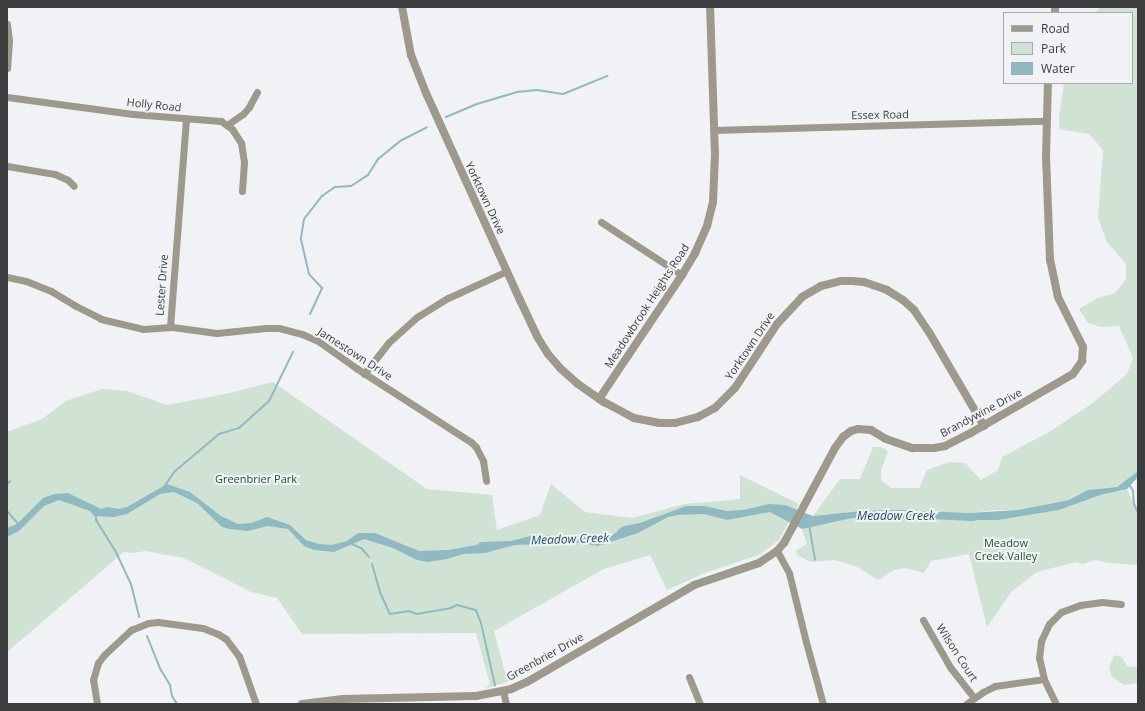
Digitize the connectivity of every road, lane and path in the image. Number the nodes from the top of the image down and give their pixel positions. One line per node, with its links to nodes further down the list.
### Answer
1 (402, 7): 16 (street, Yorktown Drive)
2 (710, 7): 11 (street, Meadowbrook Heights Road)
3 (7, 24): 4 (street)
4 (7, 68)
5 (1048, 84): 9 (street, Brandywine Drive)
6 (257, 92): 10 (street)
7 (7, 97): 8 (street, Holly Road)
8 (186, 119): 10 (street, Holly Road); 19 (street, Lester Drive)
9 (1046, 121): 11 (street, Essex Road); 22 (street, Brandywine Drive)
10 (227, 124): 14 (street)
11 (714, 130): 17 (street, Meadowbrook Heights Road)
12 (7, 166): 13 (street)
13 (74, 186)
14 (242, 191)
15 (601, 222): 17 (street)
16 (507, 271): 20 (street); 21 (street, Yorktown Drive)
17 (682, 275): 21 (street, Meadowbrook Heights Road)
18 (7, 277): 19 (street, Lester Drive)
19 (170, 327): 20 (street, Jamestown Drive)
20 (364, 374): 23 (street, Jamestown Drive)
21 (599, 399): 22 (street, Yorktown Drive)
22 (984, 426): 24 (street, Brandywine Drive)
23 (486, 481)
24 (777, 551): 29 (street, Greenbrier Drive); 36 (street)
25 (1121, 604): 28 (street)
26 (923, 620): 30 (street, Wilson Court)
27 (689, 677): 35 (street)
28 (1044, 679): 30 (street); 38 (street)
29 (503, 691): 33 (street, Greenbrier Drive); 34 (street)
30 (974, 698): 37 (street)
31 (94, 704): 32 (street)
32 (256, 704)
33 (302, 704)
34 (506, 704)
35 (700, 704)
36 (823, 704)
37 (966, 704)
38 (1056, 704)

